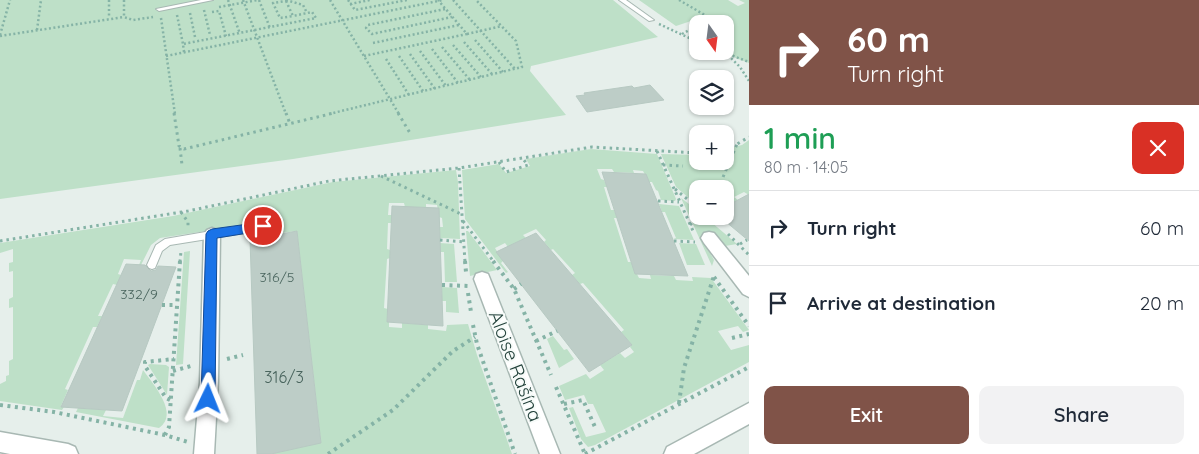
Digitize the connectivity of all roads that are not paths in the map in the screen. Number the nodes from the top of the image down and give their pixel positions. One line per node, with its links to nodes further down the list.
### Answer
1 (210, 0): 3 (lane)
2 (622, 0): 4 (lane)
3 (159, 9)
4 (650, 20)
5 (212, 234): 6 (lane); 8 (lane); 13 (street)
6 (276, 234)
7 (709, 238): 10 (street)
8 (152, 265)
9 (475, 282): 15 (street, Aloise Rašína)
10 (749, 288)
11 (749, 413): 16 (street)
12 (0, 442): 14 (street)
13 (200, 448)
14 (68, 454)
15 (550, 454)
16 (674, 454)

